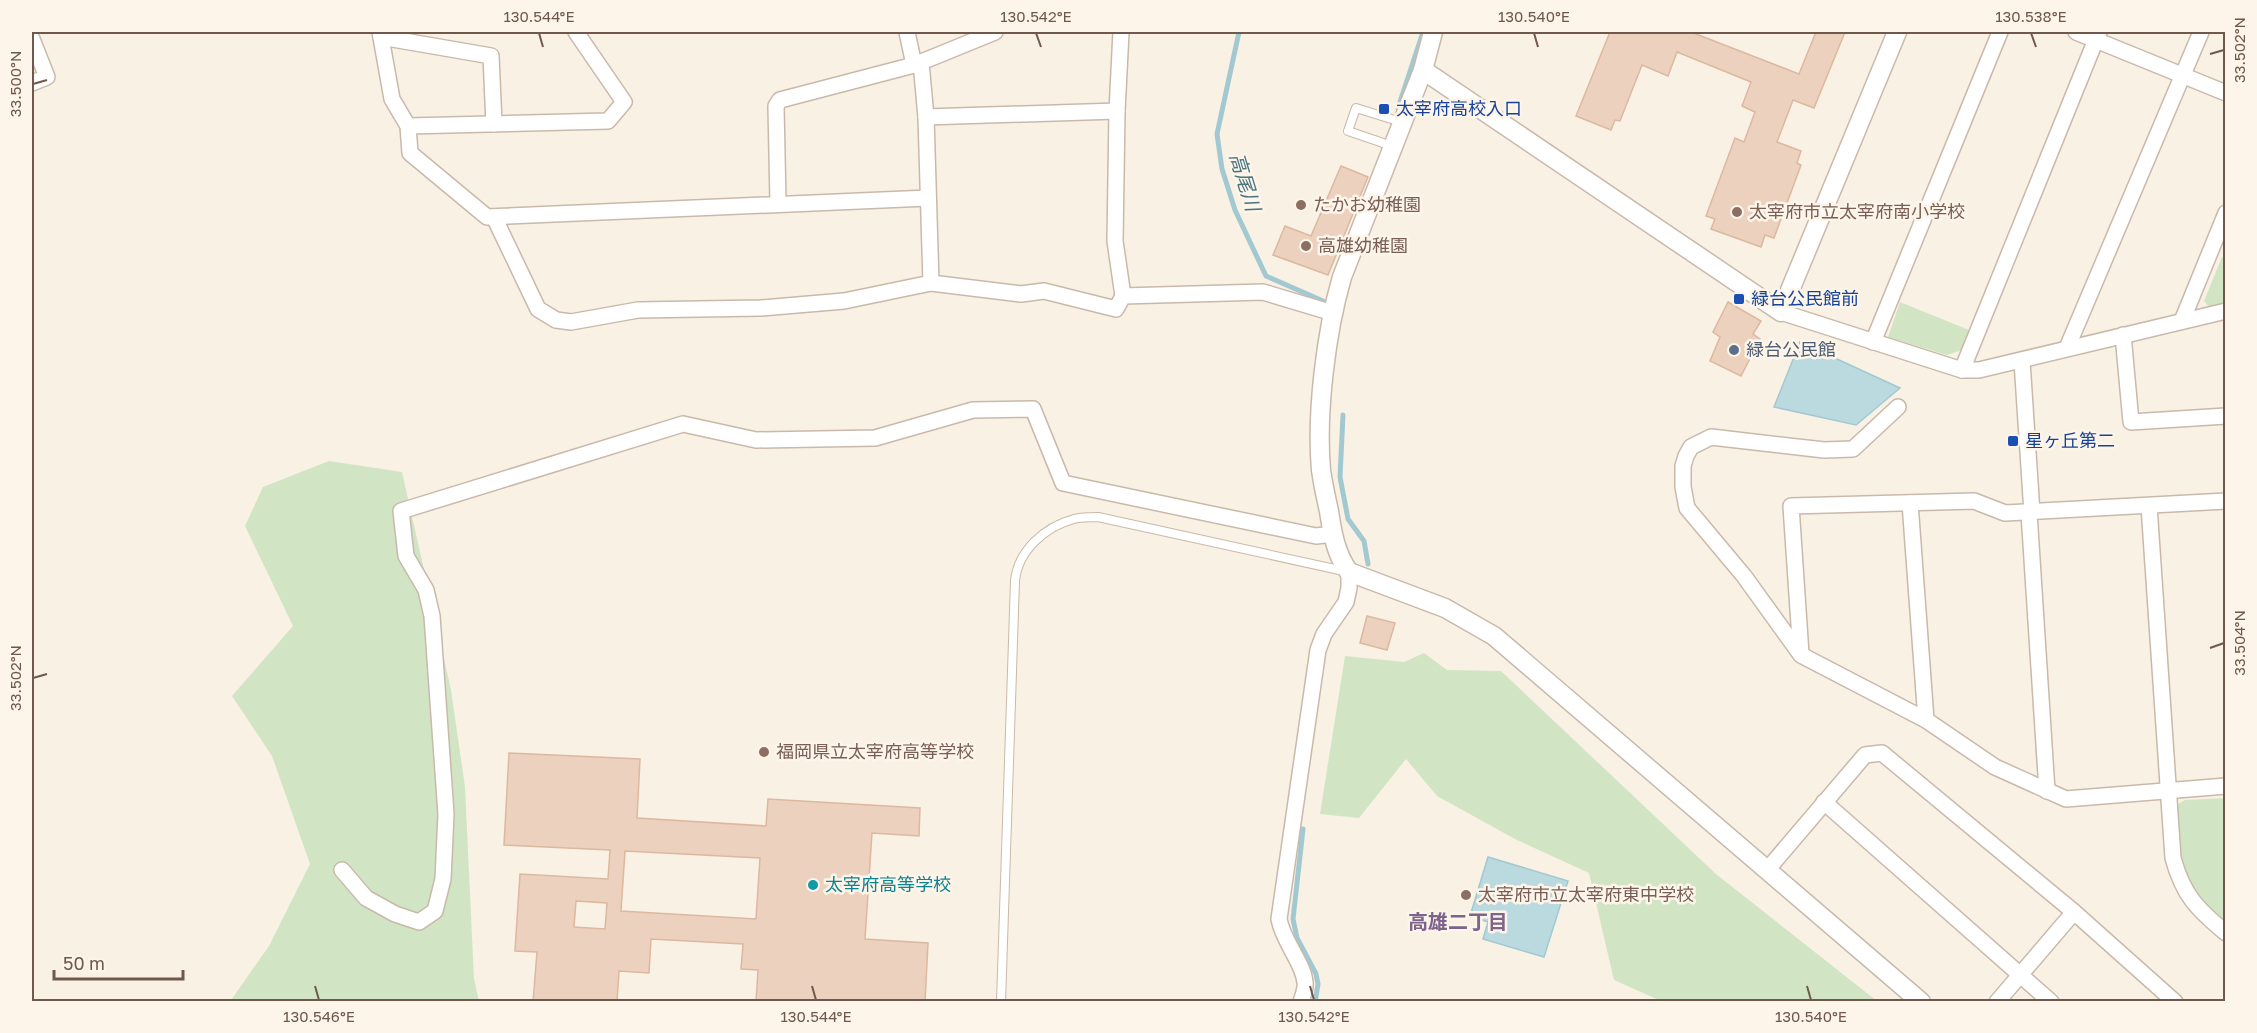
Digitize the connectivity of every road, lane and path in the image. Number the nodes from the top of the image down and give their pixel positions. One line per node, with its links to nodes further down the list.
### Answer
1 (576, 32): 21 (street)
2 (907, 32): 13 (street)
3 (995, 32): 13 (street)
4 (1121, 32): 18 (street)
5 (1433, 32): 14 (street)
6 (1897, 32): 31 (street)
7 (2000, 32): 35 (street)
8 (2076, 32): 11 (street)
9 (2201, 32): 15 (street)
10 (381, 34): 21 (street); 22 (street)
11 (2097, 35): 15 (street); 38 (street)
12 (32, 39): 16 (street)
13 (917, 64): 19 (street); 25 (street)
14 (1423, 70): 20 (street); 31 (street)
15 (2184, 75): 17 (street); 36 (street)
16 (32, 83)
17 (2226, 93)
18 (1117, 111): 19 (street); 29 (street)
19 (926, 117): 24 (street)
20 (1403, 122): 23 (street); 23 (lane)
21 (494, 124): 22 (street)
22 (408, 126): 27 (street)
23 (1393, 147): 32 (street)
24 (928, 198): 25 (street); 28 (street)
25 (777, 203): 27 (street)
26 (2226, 213): 33 (street)
27 (494, 217): 28 (street)
28 (931, 283): 29 (street)
29 (1123, 296): 32 (street)
30 (2226, 311): 33 (street)
31 (1781, 312): 35 (street)
32 (1333, 313): 45 (street)
33 (2182, 321): 34 (street)
34 (2123, 335): 36 (street); 40 (street)
35 (1873, 342): 38 (street)
36 (2067, 348): 37 (street)
37 (2022, 361): 38 (street); 44 (street)
38 (1962, 370)
39 (1898, 407): 47 (street)
40 (2226, 416)
41 (2226, 501): 43 (street)
42 (1910, 503): 44 (street); 47 (street); 48 (street)
43 (2149, 506): 44 (street); 50 (street)
44 (2030, 513): 51 (street)
45 (1333, 534): 46 (street); 53 (street)
46 (1348, 572): 54 (street); 58 (lane); 59 (street)
47 (1801, 656): 48 (street)
48 (1926, 720): 51 (street)
49 (2226, 786): 50 (street)
50 (2168, 790): 51 (street); 56 (street)
51 (2047, 791)
52 (1824, 802): 54 (street); 55 (street); 57 (street)
53 (342, 870)
54 (1767, 870): 60 (street)
55 (2074, 912): 57 (street); 63 (street)
56 (2226, 933)
57 (2020, 975): 61 (street); 62 (street)
58 (1001, 1002)
59 (1301, 1002)
60 (1921, 1002)
61 (1997, 1002)
62 (2051, 1002)
63 (2175, 1002)

